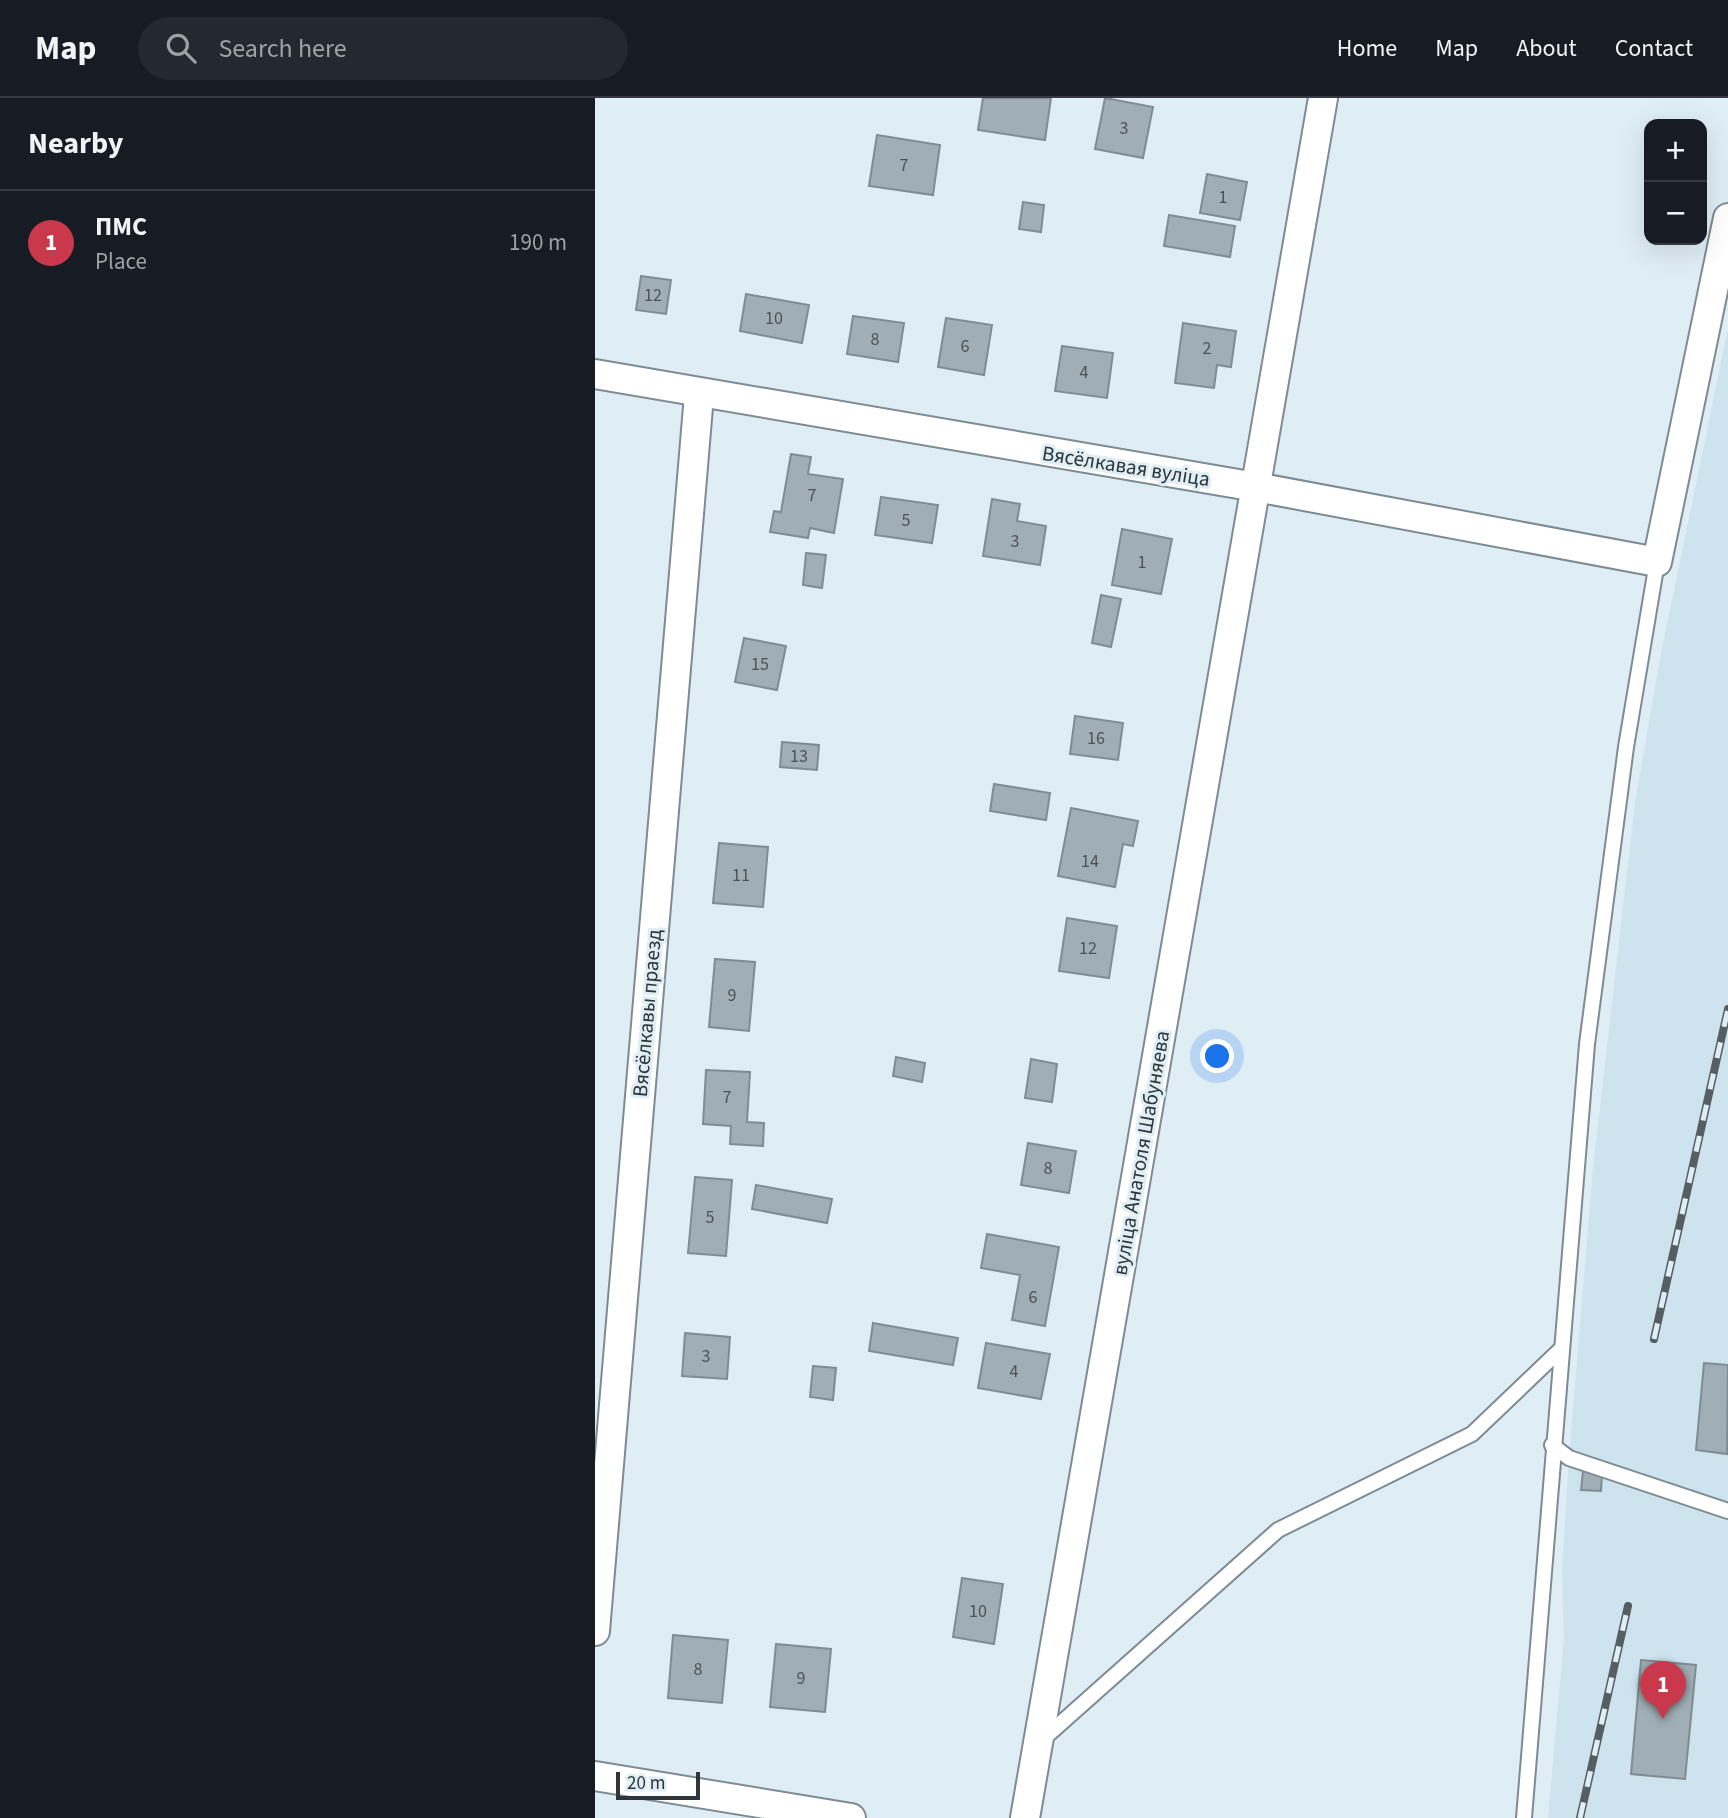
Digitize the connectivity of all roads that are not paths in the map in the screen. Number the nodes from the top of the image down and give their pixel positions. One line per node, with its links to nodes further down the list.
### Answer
1 (1323, 98): 5 (street, вуліца Анатоля Шабуняева)
2 (1728, 218): 6 (street)
3 (595, 374): 4 (street, Вясёлкавая вуліца)
4 (699, 395): 5 (street, Вясёлкавая вуліца); 10 (street, Вясёлкавы праезд)
5 (1256, 487): 6 (street, Вясёлкавая вуліца); 11 (street, вуліца Анатоля Шабуняева)
6 (1657, 562): 7 (lane)
7 (1560, 1350): 8 (lane); 11 (lane)
8 (1552, 1445): 9 (lane); 15 (lane)
9 (1728, 1511)
10 (595, 1631)
11 (1038, 1743): 14 (street, вуліца Анатоля Шабуняева)
12 (595, 1776): 13 (street)
13 (851, 1818)
14 (1025, 1818)
15 (1524, 1818)

